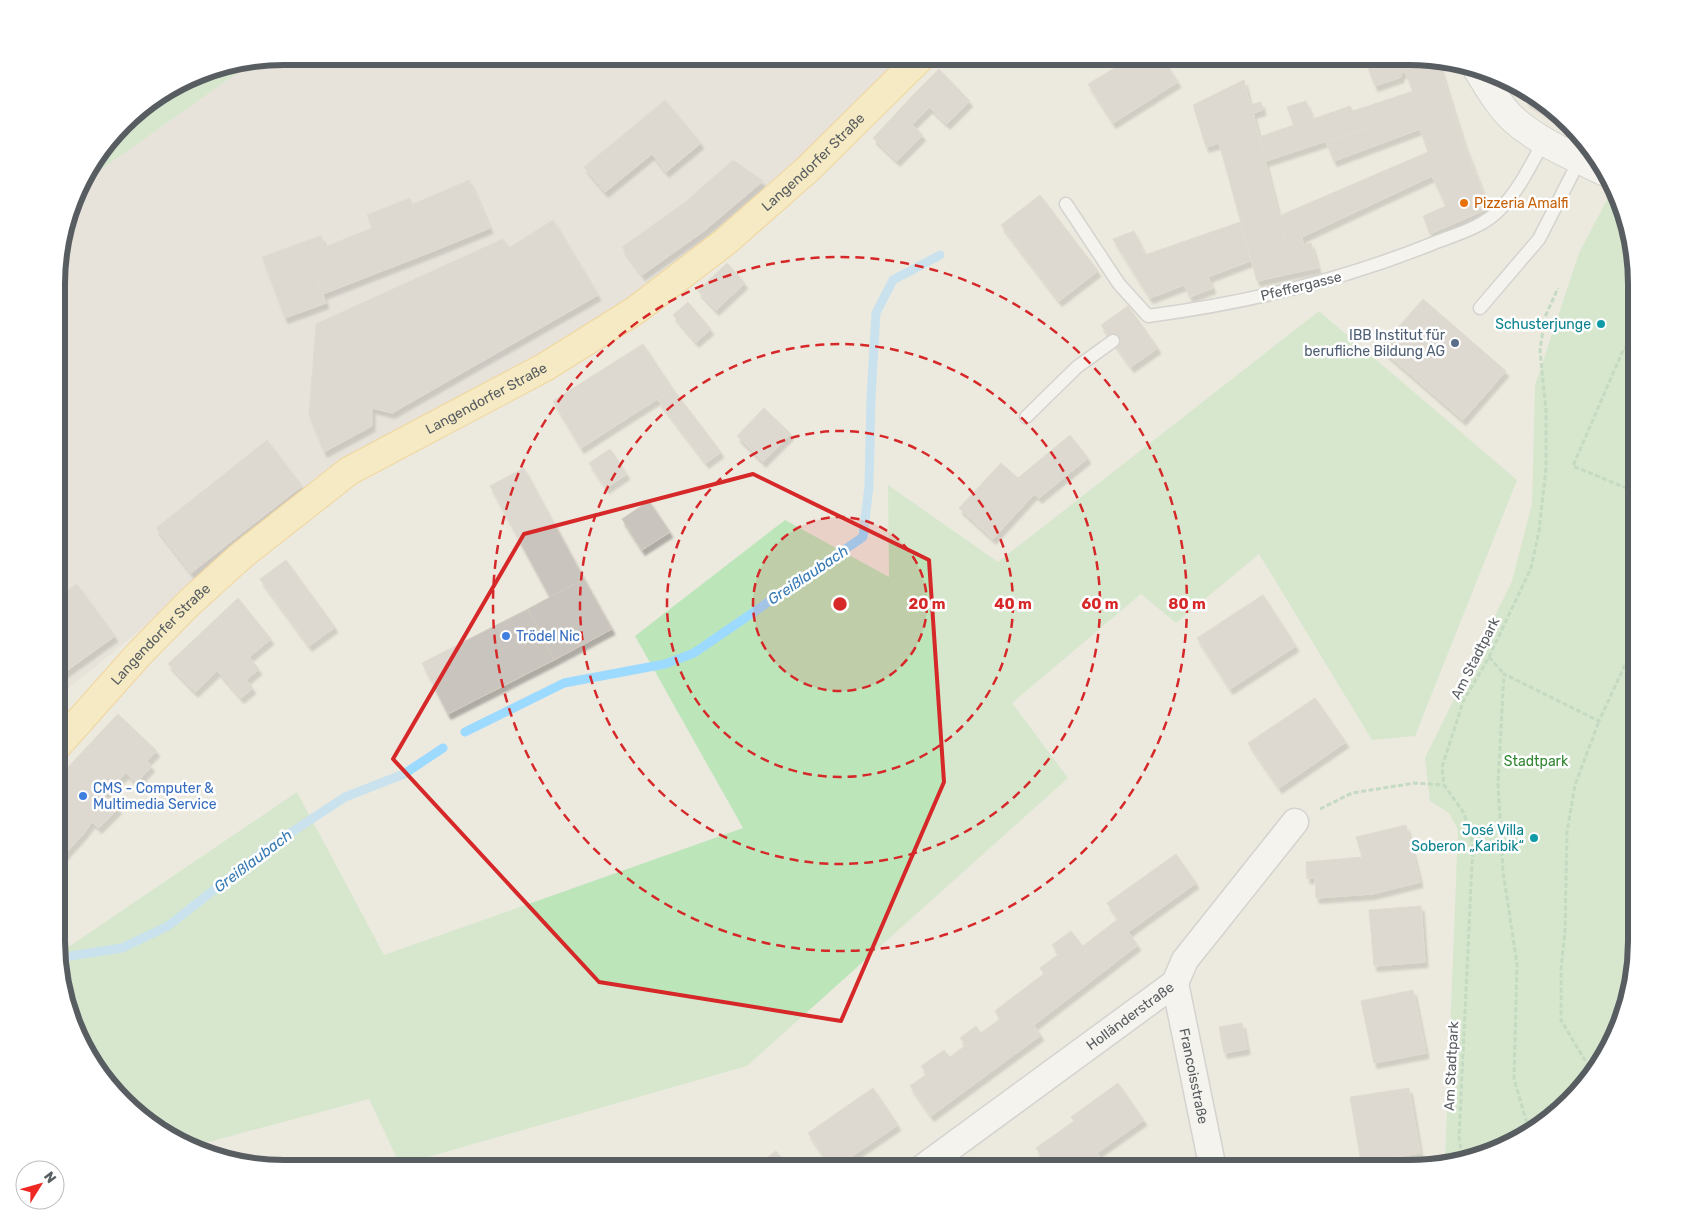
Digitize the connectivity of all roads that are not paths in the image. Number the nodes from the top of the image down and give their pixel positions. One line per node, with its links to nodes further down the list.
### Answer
1 (911, 65): 9 (main road, Langendorfer Straße)
2 (1483, 78): 3 (main road)
3 (1544, 141): 4 (main road); 5 (lane, Pfeffergasse)
4 (1591, 165): 6 (lane)
5 (1066, 204)
6 (1480, 308)
7 (1113, 341): 8 (lane)
8 (1026, 417)
9 (65, 737)
10 (1295, 822): 11 (street, Holländerstraße)
11 (1174, 983): 12 (street, Holländerstraße); 13 (street, Francoisstraße)
12 (933, 1160)
13 (1211, 1160)

